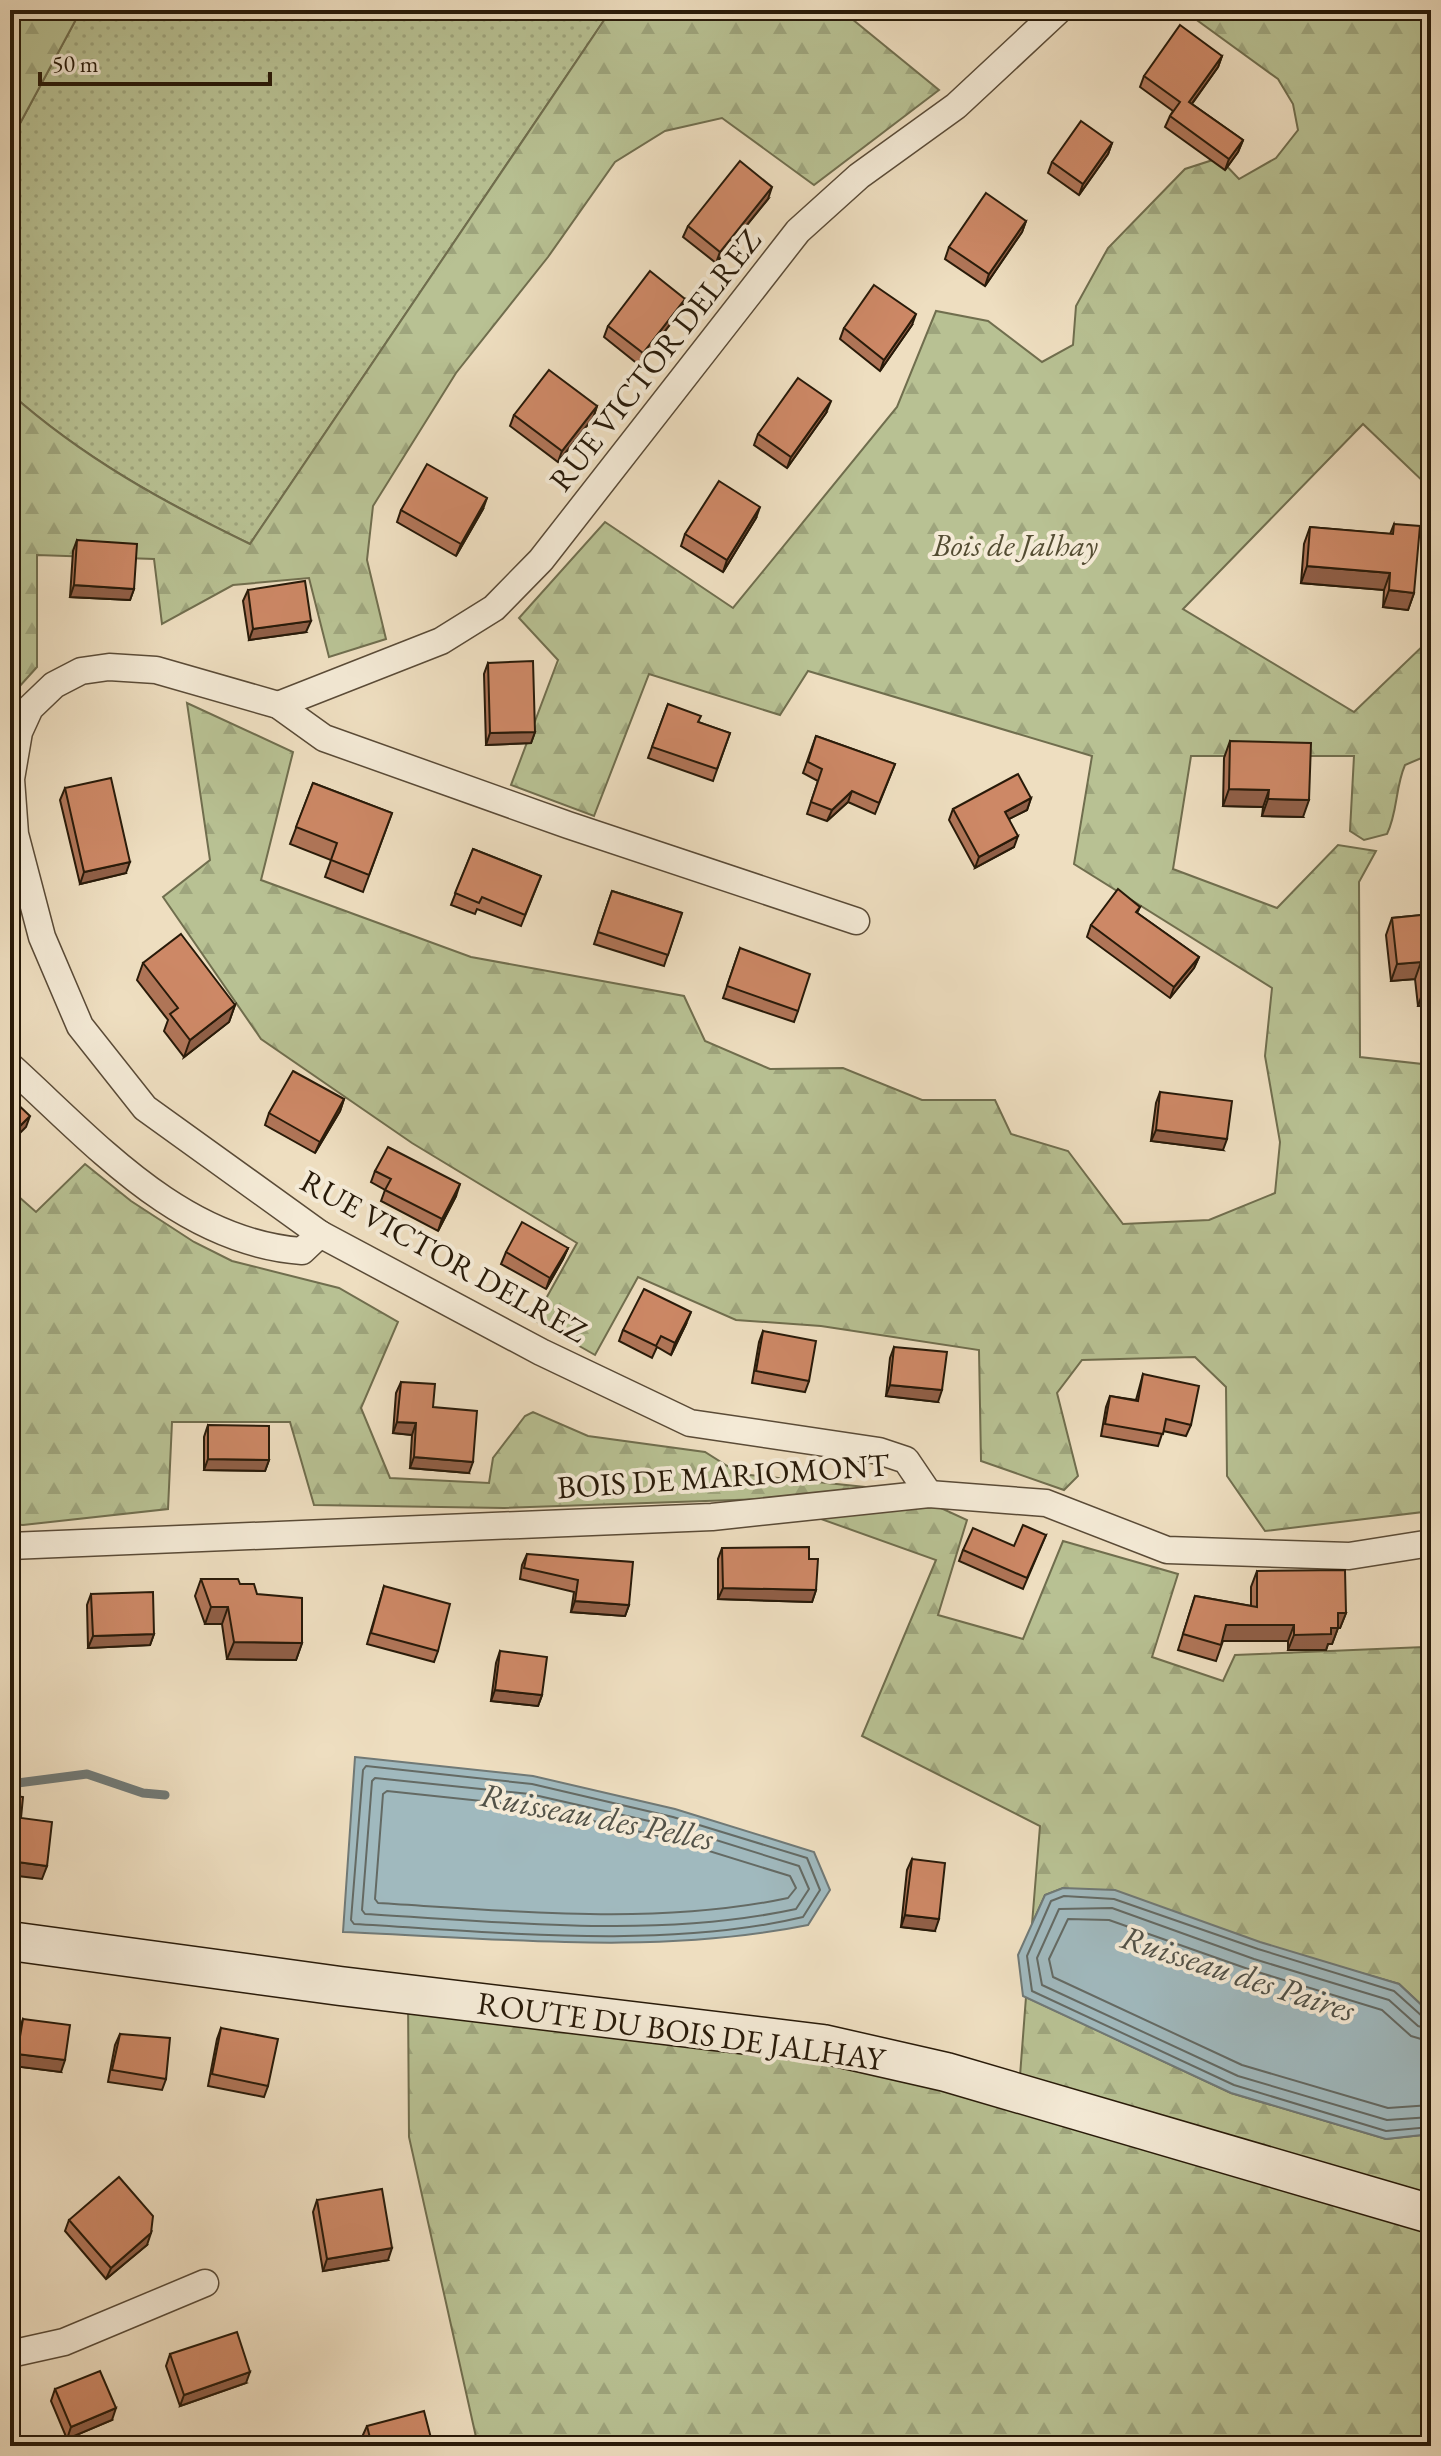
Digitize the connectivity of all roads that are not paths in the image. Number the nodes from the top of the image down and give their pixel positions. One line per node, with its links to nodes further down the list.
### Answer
1 (1059, 10): 2 (street, RUE VICTOR DELREZ)
2 (278, 705): 3 (street, RUE VICTOR DELREZ); 5 (street, RUE VICTOR DELREZ)
3 (856, 921)
4 (10, 1066): 5 (street)
5 (320, 1234): 6 (street, RUE VICTOR DELREZ)
6 (929, 1494): 7 (street, BOIS DE MARIOMONT); 8 (street, BOIS DE MARIOMONT)
7 (1431, 1543)
8 (10, 1546)
9 (10, 1941): 10 (main road, ROUTE DU BOIS DE JALHAY)
10 (1431, 2214)
11 (205, 2283): 12 (street)
12 (10, 2354)

